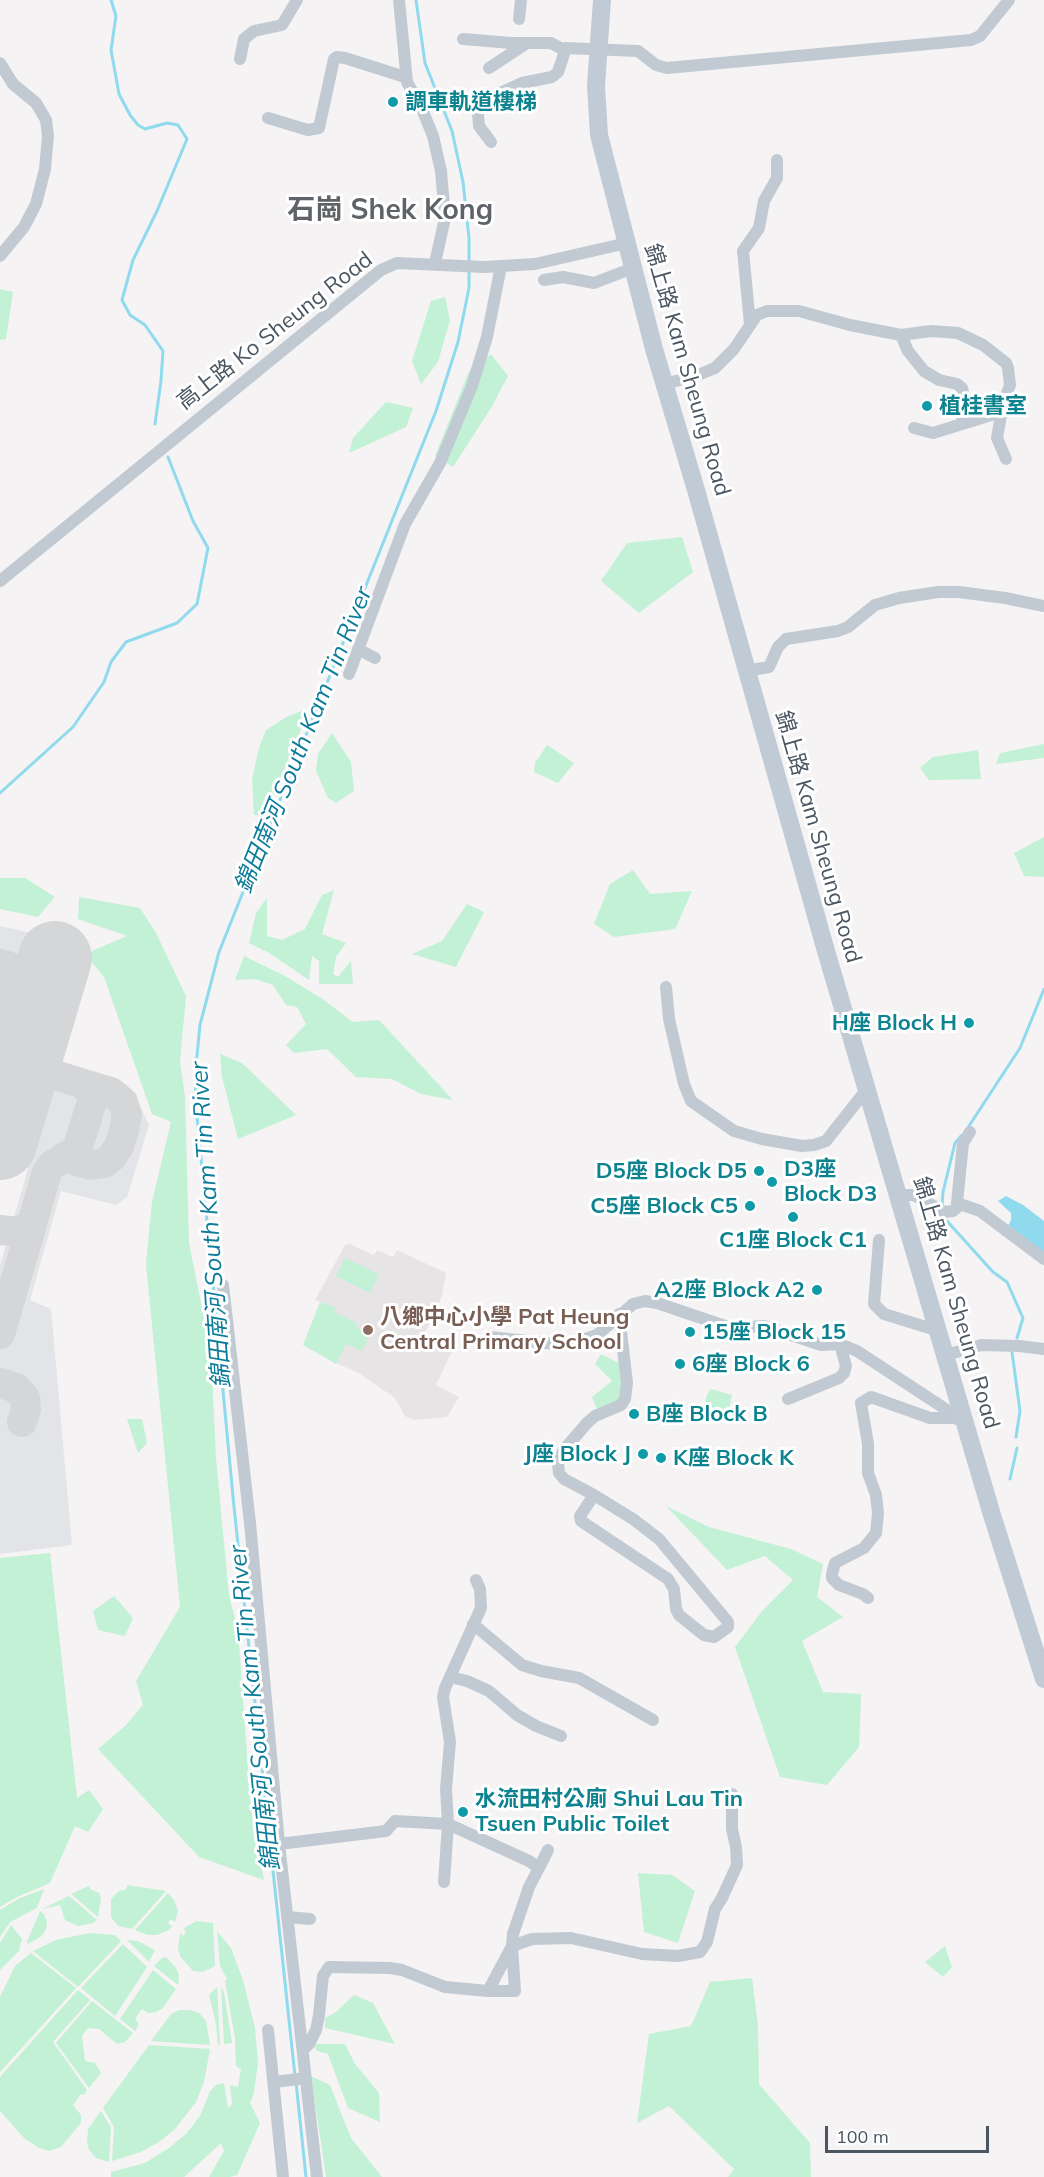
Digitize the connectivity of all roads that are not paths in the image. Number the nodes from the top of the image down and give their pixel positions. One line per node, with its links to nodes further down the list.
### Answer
1 (297, 0): 11 (street)
2 (399, 0): 14 (street)
3 (521, 0): 6 (street)
4 (602, 0): 10 (main road, 錦上路 Kam Sheung Road)
5 (1009, 0): 10 (street)
6 (519, 19)
7 (463, 39): 8 (street)
8 (527, 43): 9 (street); 13 (street)
9 (564, 50): 10 (street); 16 (street)
10 (598, 50): 18 (main road, 錦上路 Kam Sheung Road)
11 (240, 59)
12 (0, 63): 19 (street)
13 (489, 68)
14 (405, 76): 15 (street); 20 (street)
15 (268, 118)
16 (491, 142)
17 (777, 160): 24 (street)
18 (627, 243): 21 (street, 高上路 Ko Sheung Road); 22 (main road, 錦上路 Kam Sheung Road)
19 (0, 256)
20 (435, 263): 21 (street, 高上路 Ko Sheung Road); 31 (street, 高上路 Ko Sheung Road)
21 (495, 266): 33 (street)
22 (633, 268): 23 (street); 26 (main road, 錦上路 Kam Sheung Road)
23 (544, 280)
24 (750, 324): 25 (street); 26 (street)
25 (901, 335): 27 (street); 28 (street)
26 (664, 384): 35 (main road, 錦上路 Kam Sheung Road)
27 (1001, 412): 28 (street); 30 (street)
28 (962, 424): 29 (street)
29 (914, 428)
30 (1006, 459)
31 (0, 581)
32 (1044, 606): 35 (street)
33 (358, 649): 34 (street); 36 (street)
34 (375, 658)
35 (746, 671): 38 (main road, 錦上路 Kam Sheung Road)
36 (349, 674)
37 (666, 987): 38 (street)
38 (867, 1089): 40 (main road, 錦上路 Kam Sheung Road)
39 (970, 1132): 41 (street)
40 (899, 1195): 41 (street); 46 (main road, 錦上路 Kam Sheung Road)
41 (960, 1205): 43 (street)
42 (879, 1240): 46 (street)
43 (1044, 1258)
44 (223, 1285): 63 (street)
45 (619, 1314): 47 (street); 48 (street); 53 (street)
46 (939, 1330): 50 (main road, 錦上路 Kam Sheung Road)
47 (490, 1337)
48 (840, 1344): 51 (street); 52 (street)
49 (1044, 1349): 50 (street)
50 (946, 1355): 52 (main road, 錦上路 Kam Sheung Road)
51 (788, 1399)
52 (959, 1420): 55 (street); 57 (main road, 錦上路 Kam Sheung Road)
53 (594, 1495): 53 (street)
54 (476, 1580): 56 (street)
55 (868, 1599)
56 (473, 1624): 58 (street); 59 (street)
57 (1042, 1668)
58 (450, 1677): 60 (street); 62 (street)
59 (653, 1720)
60 (561, 1736)
61 (732, 1794): 69 (street)
62 (448, 1824): 63 (street); 65 (street); 66 (street)
63 (279, 1844): 67 (street)
64 (548, 1850): 65 (street)
65 (538, 1868): 69 (street)
66 (444, 1882)
67 (288, 1917): 68 (street); 72 (street)
68 (310, 1919)
69 (512, 1946): 70 (street); 70 (street)
70 (488, 1991): 72 (street)
71 (268, 2030): 74 (street)
72 (303, 2050): 73 (street)
73 (306, 2078): 74 (street); 76 (street)
74 (273, 2082): 75 (street)
75 (283, 2177)
76 (317, 2177)

